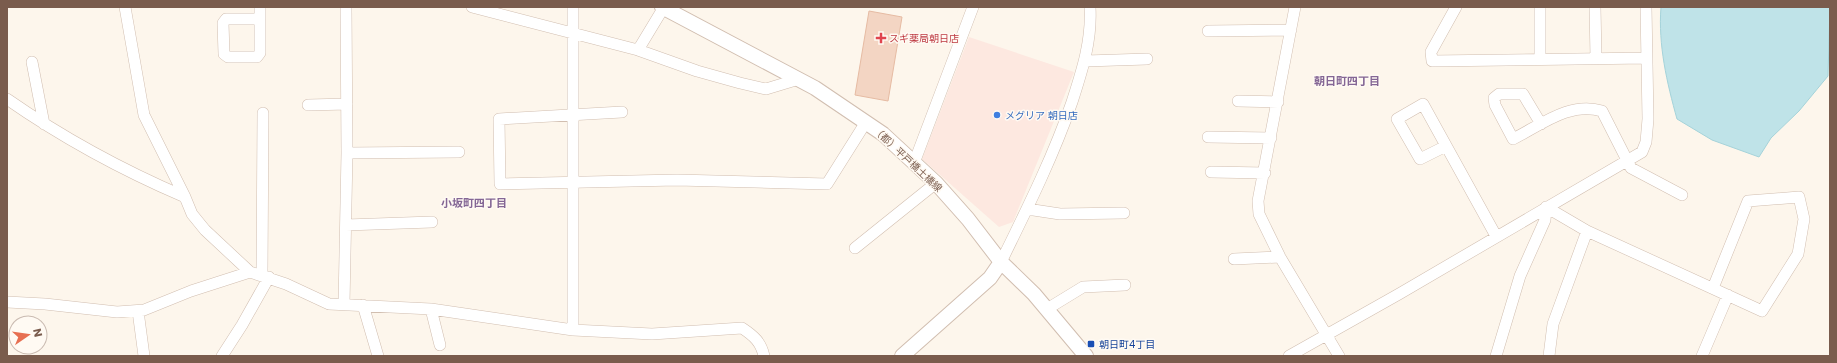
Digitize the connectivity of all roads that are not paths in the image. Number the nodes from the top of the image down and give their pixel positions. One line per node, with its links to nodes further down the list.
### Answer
1 (125, 7): 49 (street)
2 (260, 7): 14 (street)
3 (346, 7): 29 (street)
4 (472, 7): 17 (street)
5 (573, 7): 17 (street)
6 (663, 7): 18 (street); 25 (street, （都）平戸橋土橋線)
7 (973, 7): 43 (street)
8 (1090, 7): 23 (street)
9 (1294, 7): 15 (street)
10 (1456, 7): 19 (street)
11 (1540, 7): 19 (street)
12 (1595, 7): 20 (street)
13 (1646, 7): 21 (street)
14 (260, 19): 14 (street)
15 (1291, 30): 16 (street); 28 (street)
16 (1208, 31)
17 (574, 34): 18 (street); 33 (street)
18 (638, 50): 25 (street)
19 (1540, 58): 20 (street)
20 (1596, 58): 21 (street)
21 (1646, 58): 42 (street)
22 (1147, 59): 23 (street)
23 (1086, 60): 51 (street)
24 (32, 62): 35 (street)
25 (799, 80): 34 (street, （都）平戸橋土橋線)
26 (7, 99): 35 (street)
27 (1238, 101): 28 (street)
28 (1278, 102): 38 (street)
29 (347, 104): 30 (street); 41 (street)
30 (308, 105)
31 (622, 112): 33 (street)
32 (263, 113): 62 (street)
33 (571, 114): 46 (street); 46 (street)
34 (866, 122): 43 (street, （都）平戸橋土橋線); 46 (street)
35 (44, 124): 49 (street)
36 (1541, 124): 36 (street); 42 (street)
37 (1208, 137): 38 (street)
38 (1271, 138): 45 (street)
39 (1446, 146): 39 (street); 56 (street)
40 (459, 152): 41 (street)
41 (347, 153): 54 (street)
42 (1628, 160): 48 (street); 50 (street)
43 (914, 163): 47 (street, （都）平戸橋土橋線)
44 (1211, 172): 45 (street)
45 (1265, 173): 58 (street)
46 (574, 182): 72 (street)
47 (936, 183): 57 (street); 60 (street, （都）平戸橋土橋線)
48 (1682, 195)
49 (185, 197): 61 (street)
50 (1546, 207): 55 (street); 56 (street); 83 (street)
51 (1027, 209): 52 (street); 60 (street)
52 (1124, 213)
53 (432, 222): 54 (street)
54 (346, 225): 67 (street)
55 (1587, 231): 64 (street); 84 (street)
56 (1496, 236): 73 (street)
57 (855, 248)
58 (1280, 257): 59 (street); 73 (street)
59 (1234, 259)
60 (1001, 262): 70 (street, （都）平戸橋土橋線); 79 (street)
61 (250, 272): 62 (street); 71 (street)
62 (265, 276): 67 (street); 76 (street)
63 (1125, 285): 70 (street)
64 (1713, 288): 65 (street); 65 (street)
65 (1728, 295): 85 (street)
66 (7, 302): 71 (street)
67 (344, 304): 68 (street)
68 (363, 305): 69 (street); 77 (street)
69 (431, 309): 72 (street); 74 (street)
70 (1047, 309): 80 (street, （都）平戸橋土橋線)
71 (138, 311): 75 (street)
72 (573, 330): 78 (street)
73 (1326, 334): 81 (street); 82 (street)
74 (440, 345)
75 (144, 356)
76 (222, 356)
77 (378, 356)
78 (764, 356)
79 (902, 356)
80 (1086, 356)
81 (1289, 356)
82 (1339, 356)
83 (1496, 356)
84 (1549, 356)
85 (1702, 356)

